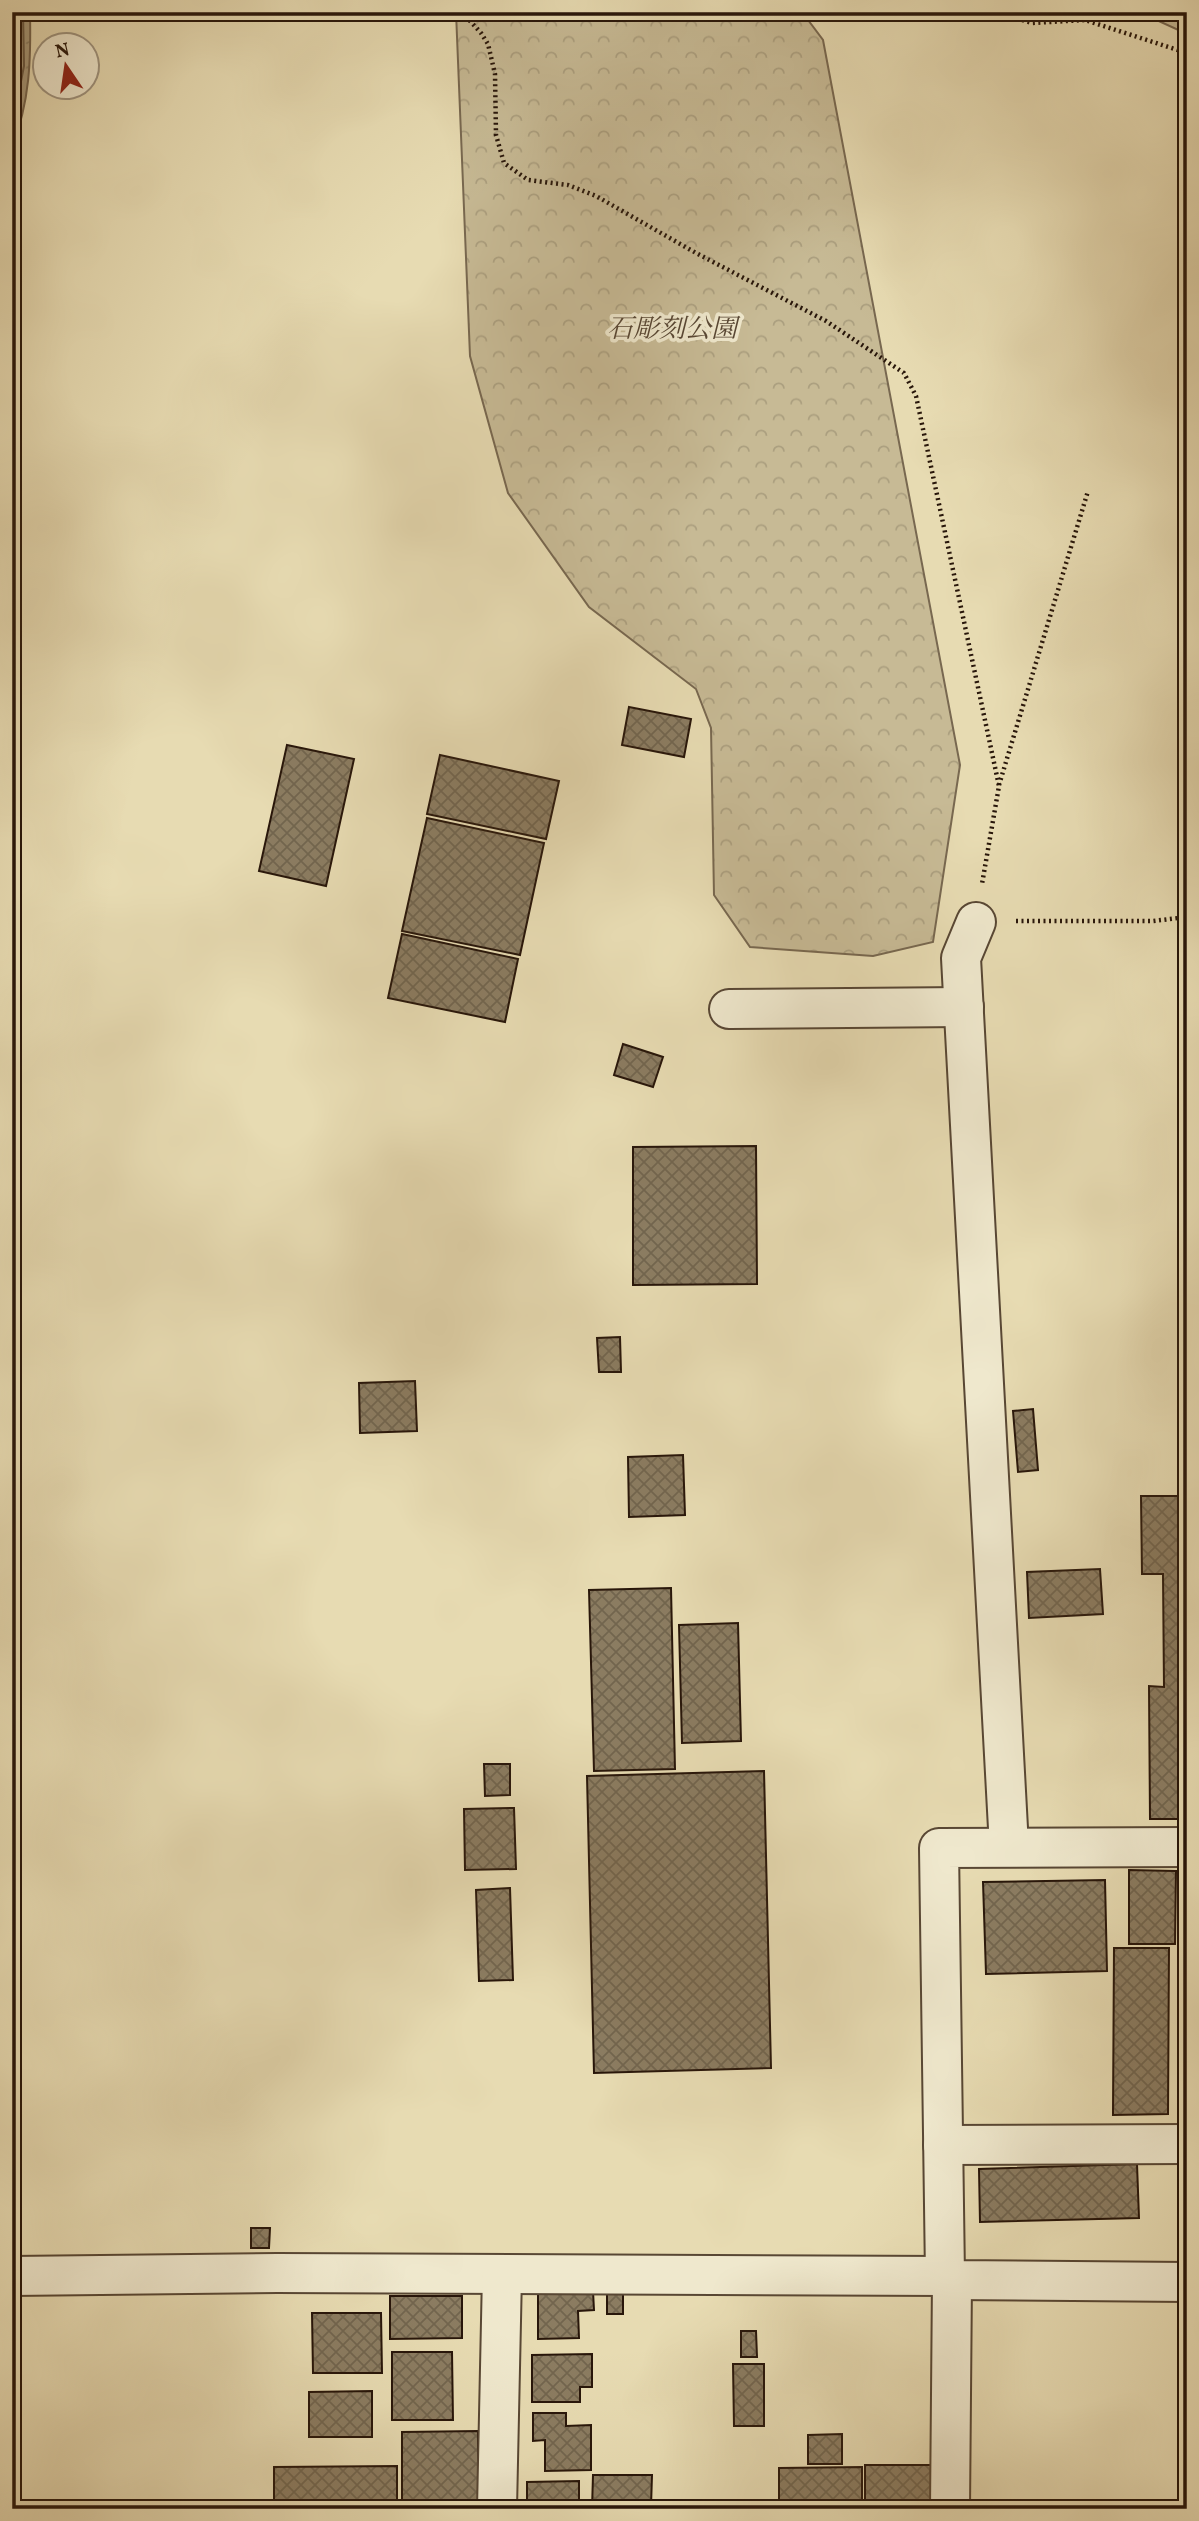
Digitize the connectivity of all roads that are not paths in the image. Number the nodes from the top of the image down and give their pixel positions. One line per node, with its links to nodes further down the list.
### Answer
1 (976, 922): 2 (street)
2 (964, 1007): 3 (street); 4 (street)
3 (729, 1009)
4 (1009, 1847): 5 (street); 7 (street)
5 (1187, 1847)
6 (1187, 2144): 7 (street)
7 (943, 2145): 10 (street)
8 (502, 2274): 9 (street); 10 (street); 12 (street)
9 (12, 2276)
10 (948, 2278): 11 (street); 13 (street)
11 (1187, 2282)
12 (497, 2509)
13 (950, 2509)

